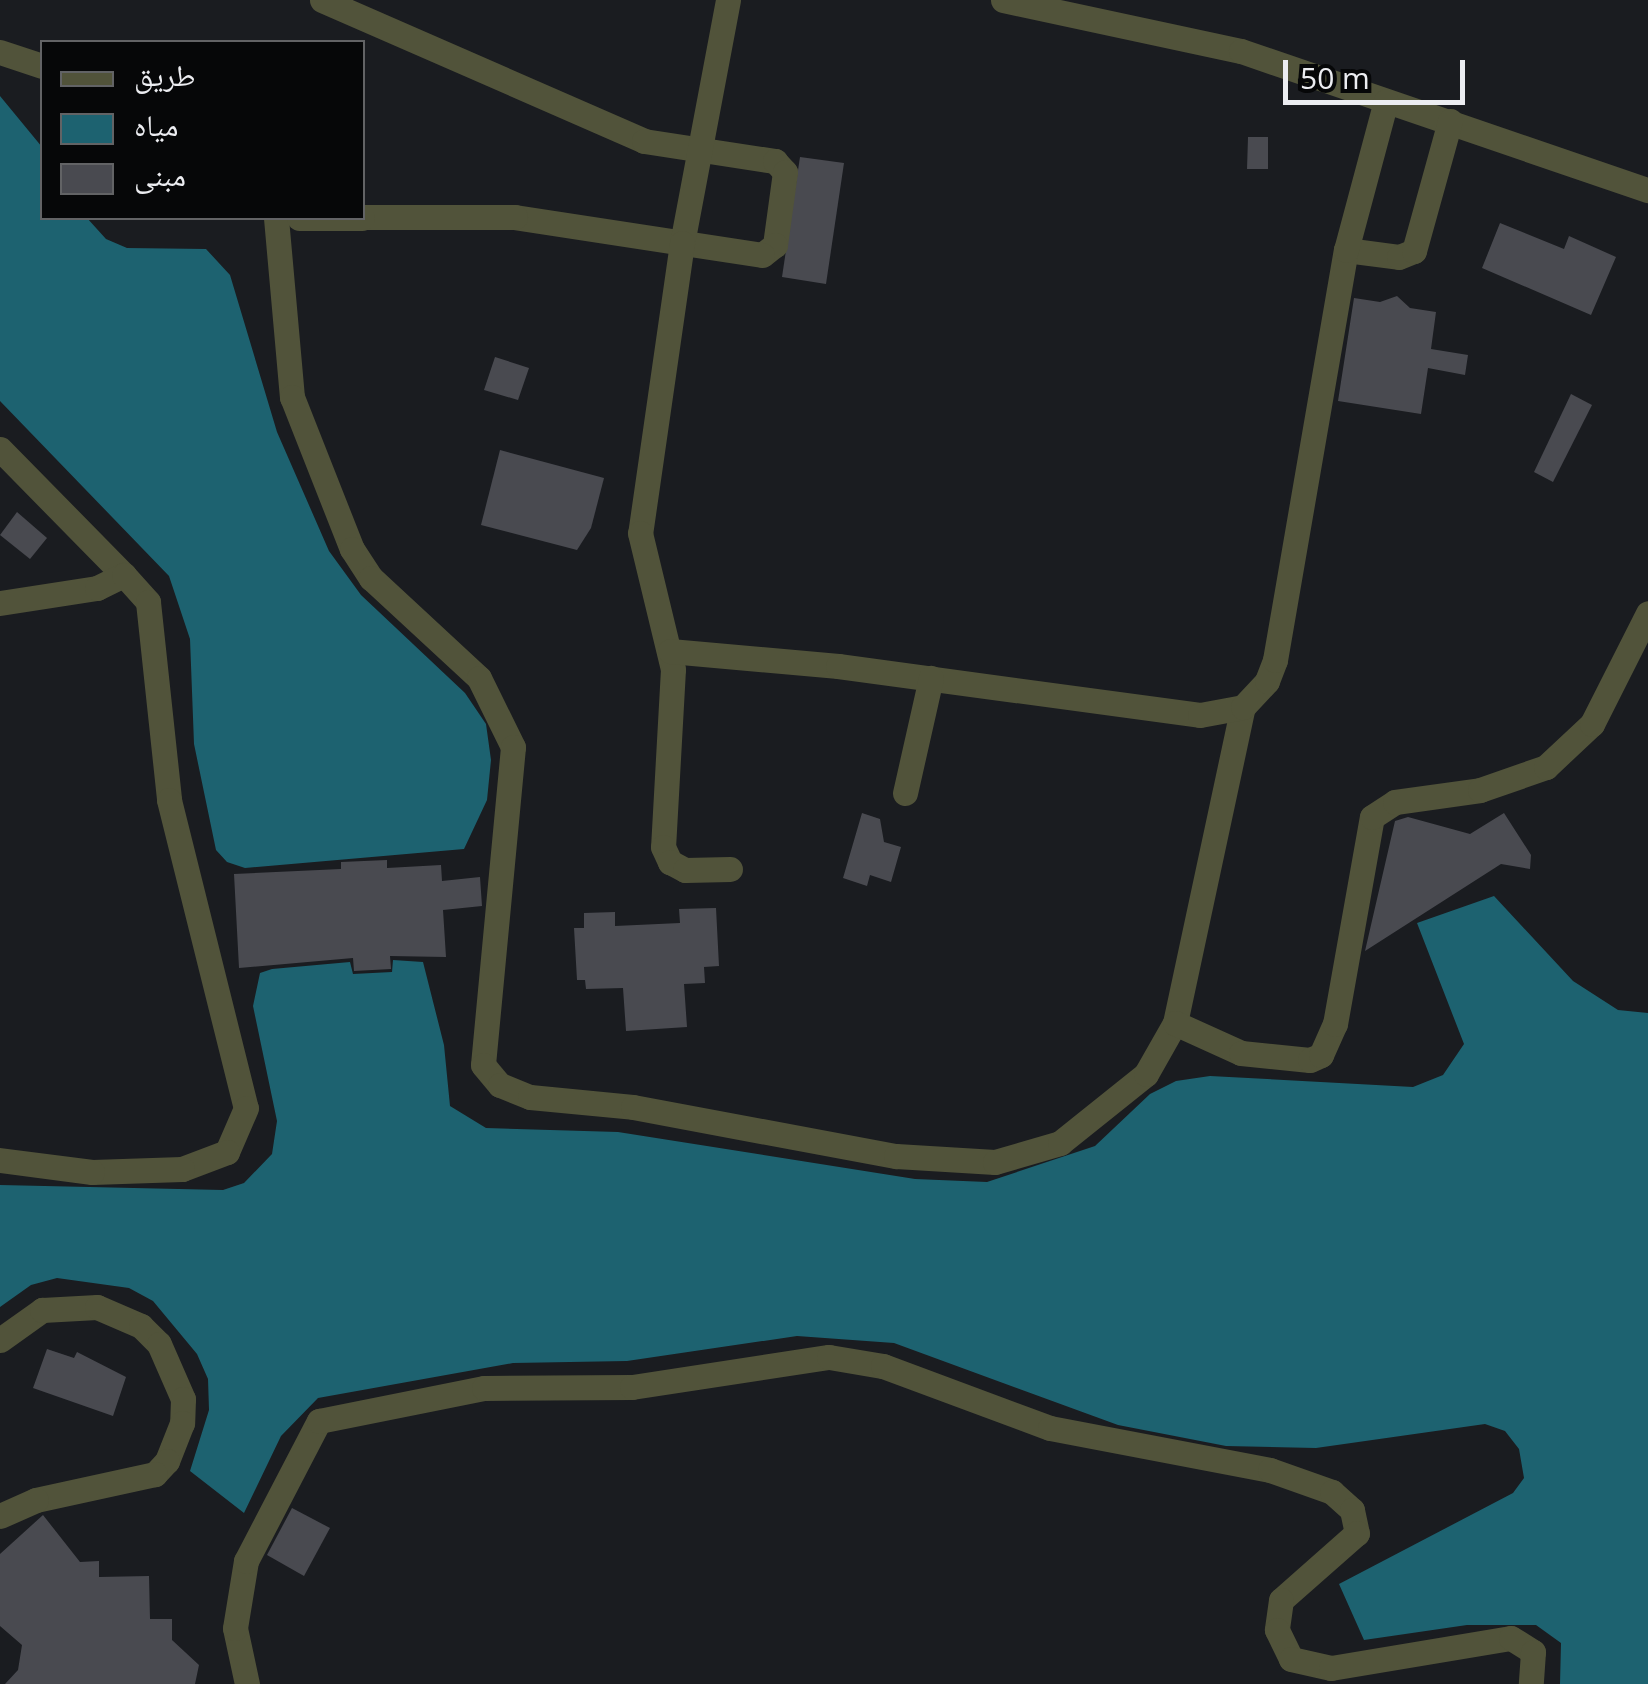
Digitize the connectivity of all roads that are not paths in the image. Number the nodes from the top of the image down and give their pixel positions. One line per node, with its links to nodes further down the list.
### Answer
1 (322, 0): 8 (street)
2 (728, 0): 8 (street)
3 (1003, 0): 6 (street)
4 (0, 52): 5 (street)
5 (40, 65)
6 (1386, 101): 7 (street); 13 (street)
7 (1450, 121): 9 (street); 13 (street)
8 (698, 152): 12 (street); 12 (street)
9 (1648, 190)
10 (365, 218): 12 (street)
11 (276, 220): 23 (street)
12 (682, 243): 18 (street)
13 (1346, 250): 20 (street)
14 (0, 449): 15 (street)
15 (124, 575): 16 (street); 24 (street)
16 (0, 603)
17 (1648, 613): 23 (street)
18 (670, 651): 19 (street); 22 (street)
19 (932, 678): 20 (street); 21 (street)
20 (1243, 707): 23 (street)
21 (905, 793)
22 (730, 869)
23 (1176, 1023)
24 (0, 1160)
25 (0, 1340): 26 (street)
26 (0, 1516)
27 (247, 1684): 28 (street)
28 (1530, 1684)

